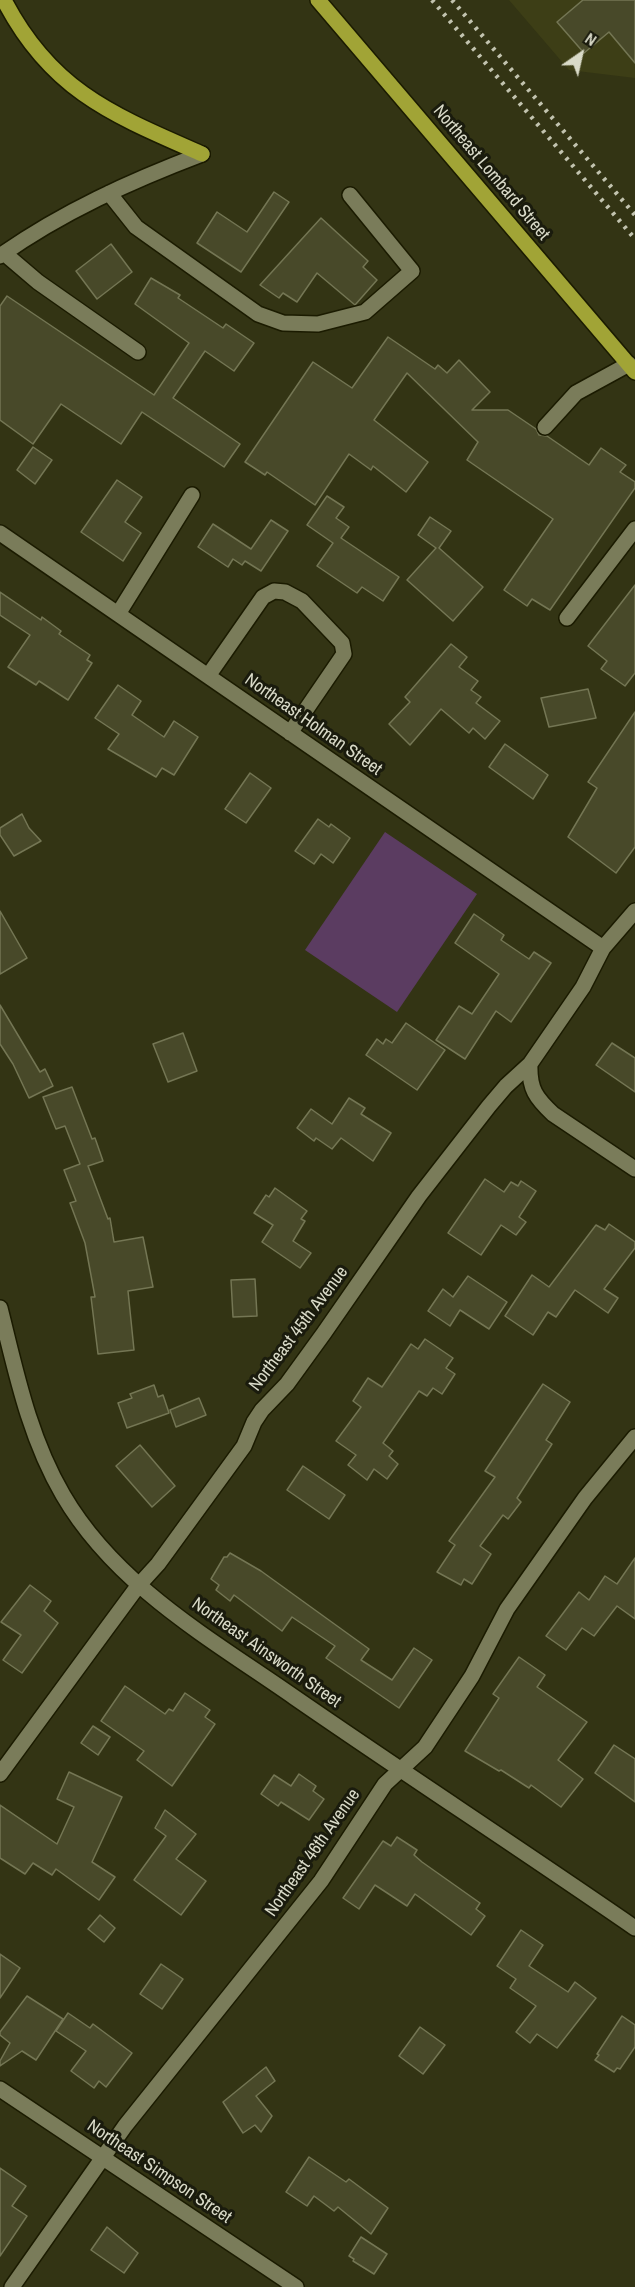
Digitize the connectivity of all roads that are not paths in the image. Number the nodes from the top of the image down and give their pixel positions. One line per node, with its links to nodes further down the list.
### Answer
1 (4, 0): 3 (main road)
2 (318, 0): 8 (main road, Northeast Lombard Street)
3 (202, 154): 4 (street)
4 (109, 193): 5 (street); 6 (street)
5 (350, 195)
6 (2, 254): 7 (street)
7 (138, 352)
8 (632, 368): 9 (street)
9 (545, 428)
10 (192, 495): 13 (street)
11 (635, 529): 14 (street)
12 (0, 533): 13 (street, Northeast Holman Street)
13 (118, 614): 15 (street, Northeast Holman Street)
14 (567, 618)
15 (208, 676): 16 (street, Northeast Holman Street); 16 (street)
16 (290, 733): 18 (street, Northeast Holman Street)
17 (635, 911): 18 (street, Northeast 45th Avenue)
18 (603, 948): 19 (street, Northeast 45th Avenue)
19 (530, 1064): 20 (street); 23 (street, Northeast 45th Avenue)
20 (635, 1169)
21 (0, 1308): 23 (street, Northeast Ainsworth Street)
22 (635, 1437): 24 (street, Northeast 46th Avenue)
23 (138, 1586): 24 (street, Northeast Ainsworth Street); 25 (street, Northeast 45th Avenue)
24 (400, 1771): 26 (street, Northeast Ainsworth Street); 28 (street, Northeast 46th Avenue)
25 (0, 1774)
26 (635, 1928)
27 (0, 2089): 28 (street, Northeast Simpson Street)
28 (102, 2157): 29 (street, Northeast 46th Avenue); 30 (street, Northeast Simpson Street)
29 (12, 2287)
30 (296, 2287)

